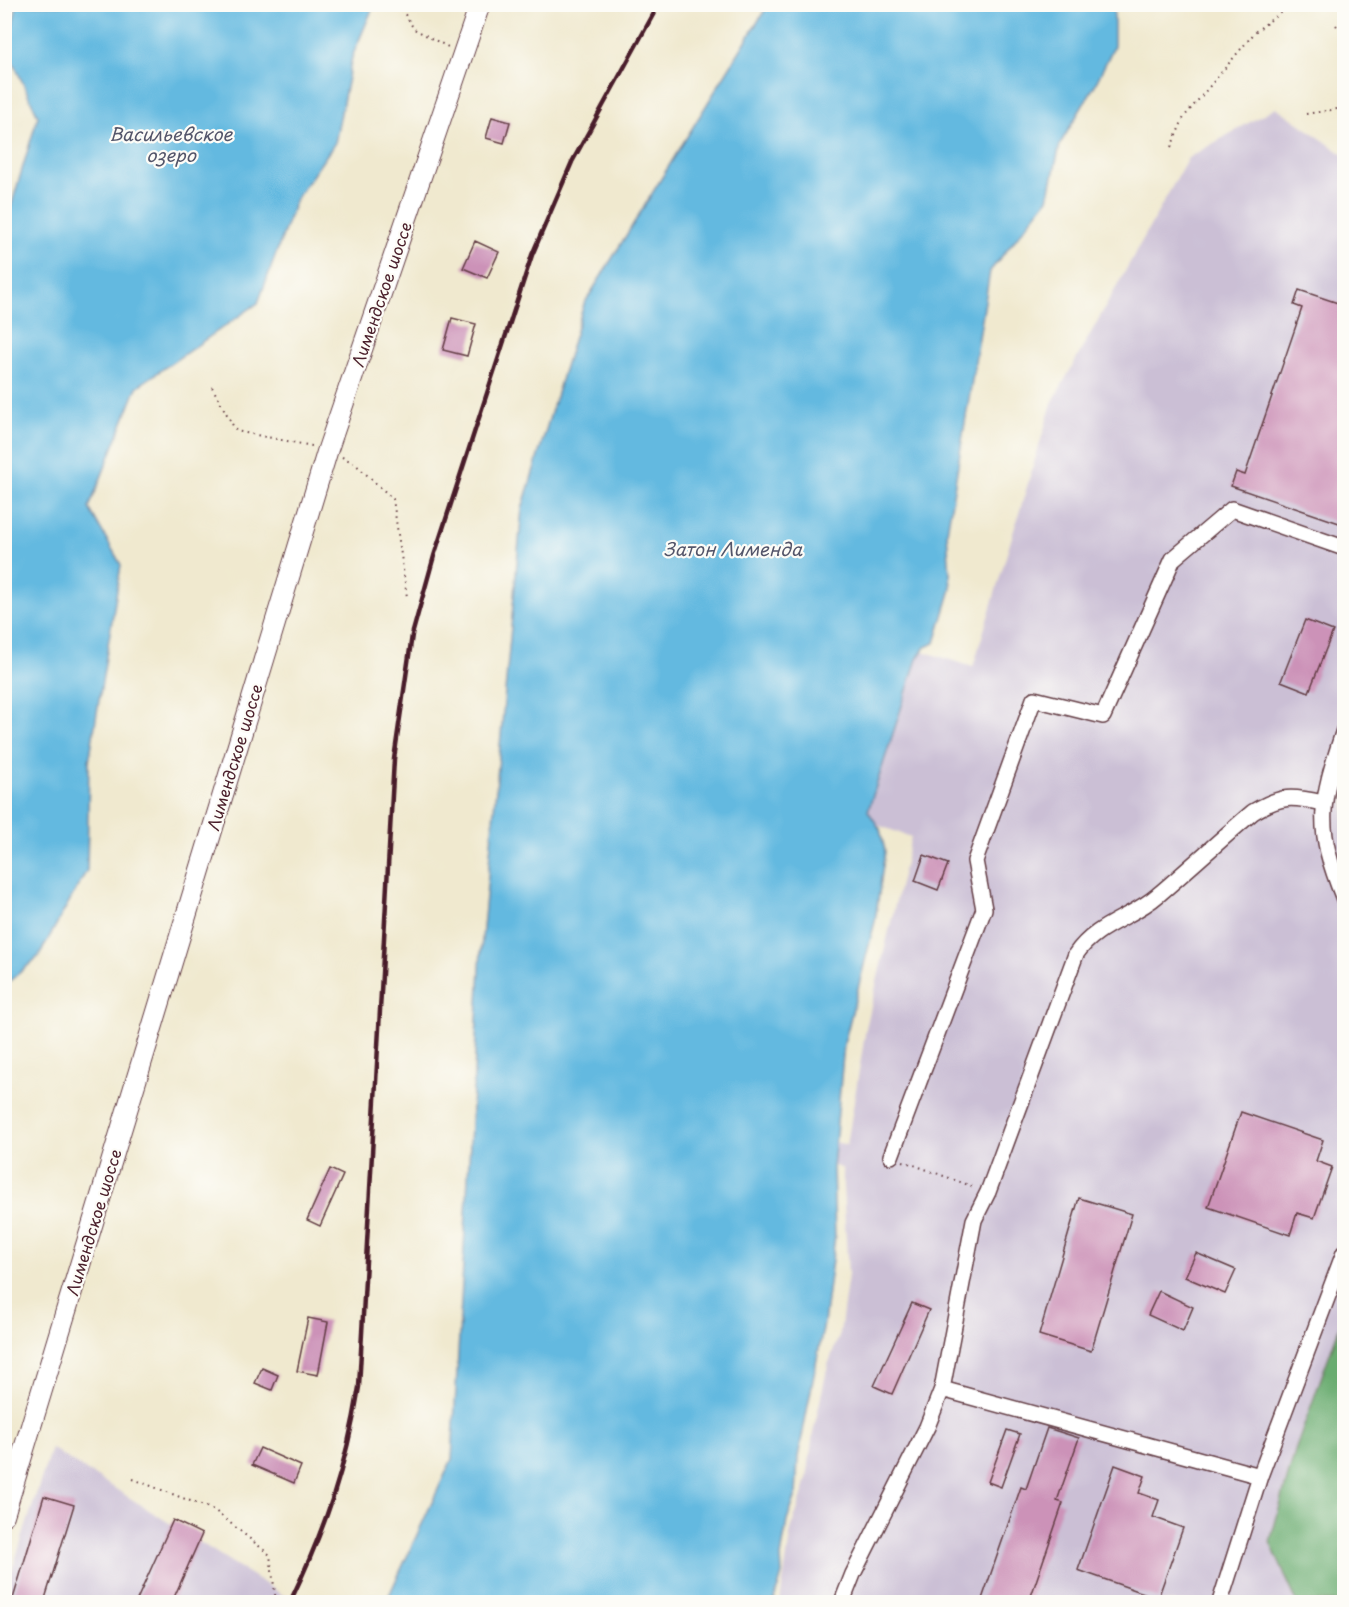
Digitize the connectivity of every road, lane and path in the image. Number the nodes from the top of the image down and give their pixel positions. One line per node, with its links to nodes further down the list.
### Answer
1 (403, 4): 6 (path)
2 (480, 4): 6 (main road, Лимендское шоссе)
3 (1292, 4): 9 (path)
4 (1336, 25): 5 (path)
5 (1344, 35)
6 (464, 55): 11 (main road, Лимендское шоссе)
7 (1344, 108): 8 (path)
8 (1306, 114)
9 (1171, 147)
10 (212, 387): 11 (path)
11 (328, 449): 13 (path); 23 (main road, Лимендское шоссе)
12 (1344, 548): 17 (lane)
13 (407, 597)
14 (1344, 730): 15 (lane)
15 (1323, 803): 16 (lane); 18 (lane)
16 (1344, 899)
17 (891, 1156): 18 (path)
18 (988, 1192): 20 (lane)
19 (1344, 1253): 21 (lane)
20 (942, 1389): 21 (lane); 25 (lane)
21 (1260, 1476): 26 (lane)
22 (133, 1479): 24 (path)
23 (4, 1515)
24 (276, 1602)
25 (842, 1602)
26 (1220, 1602)

